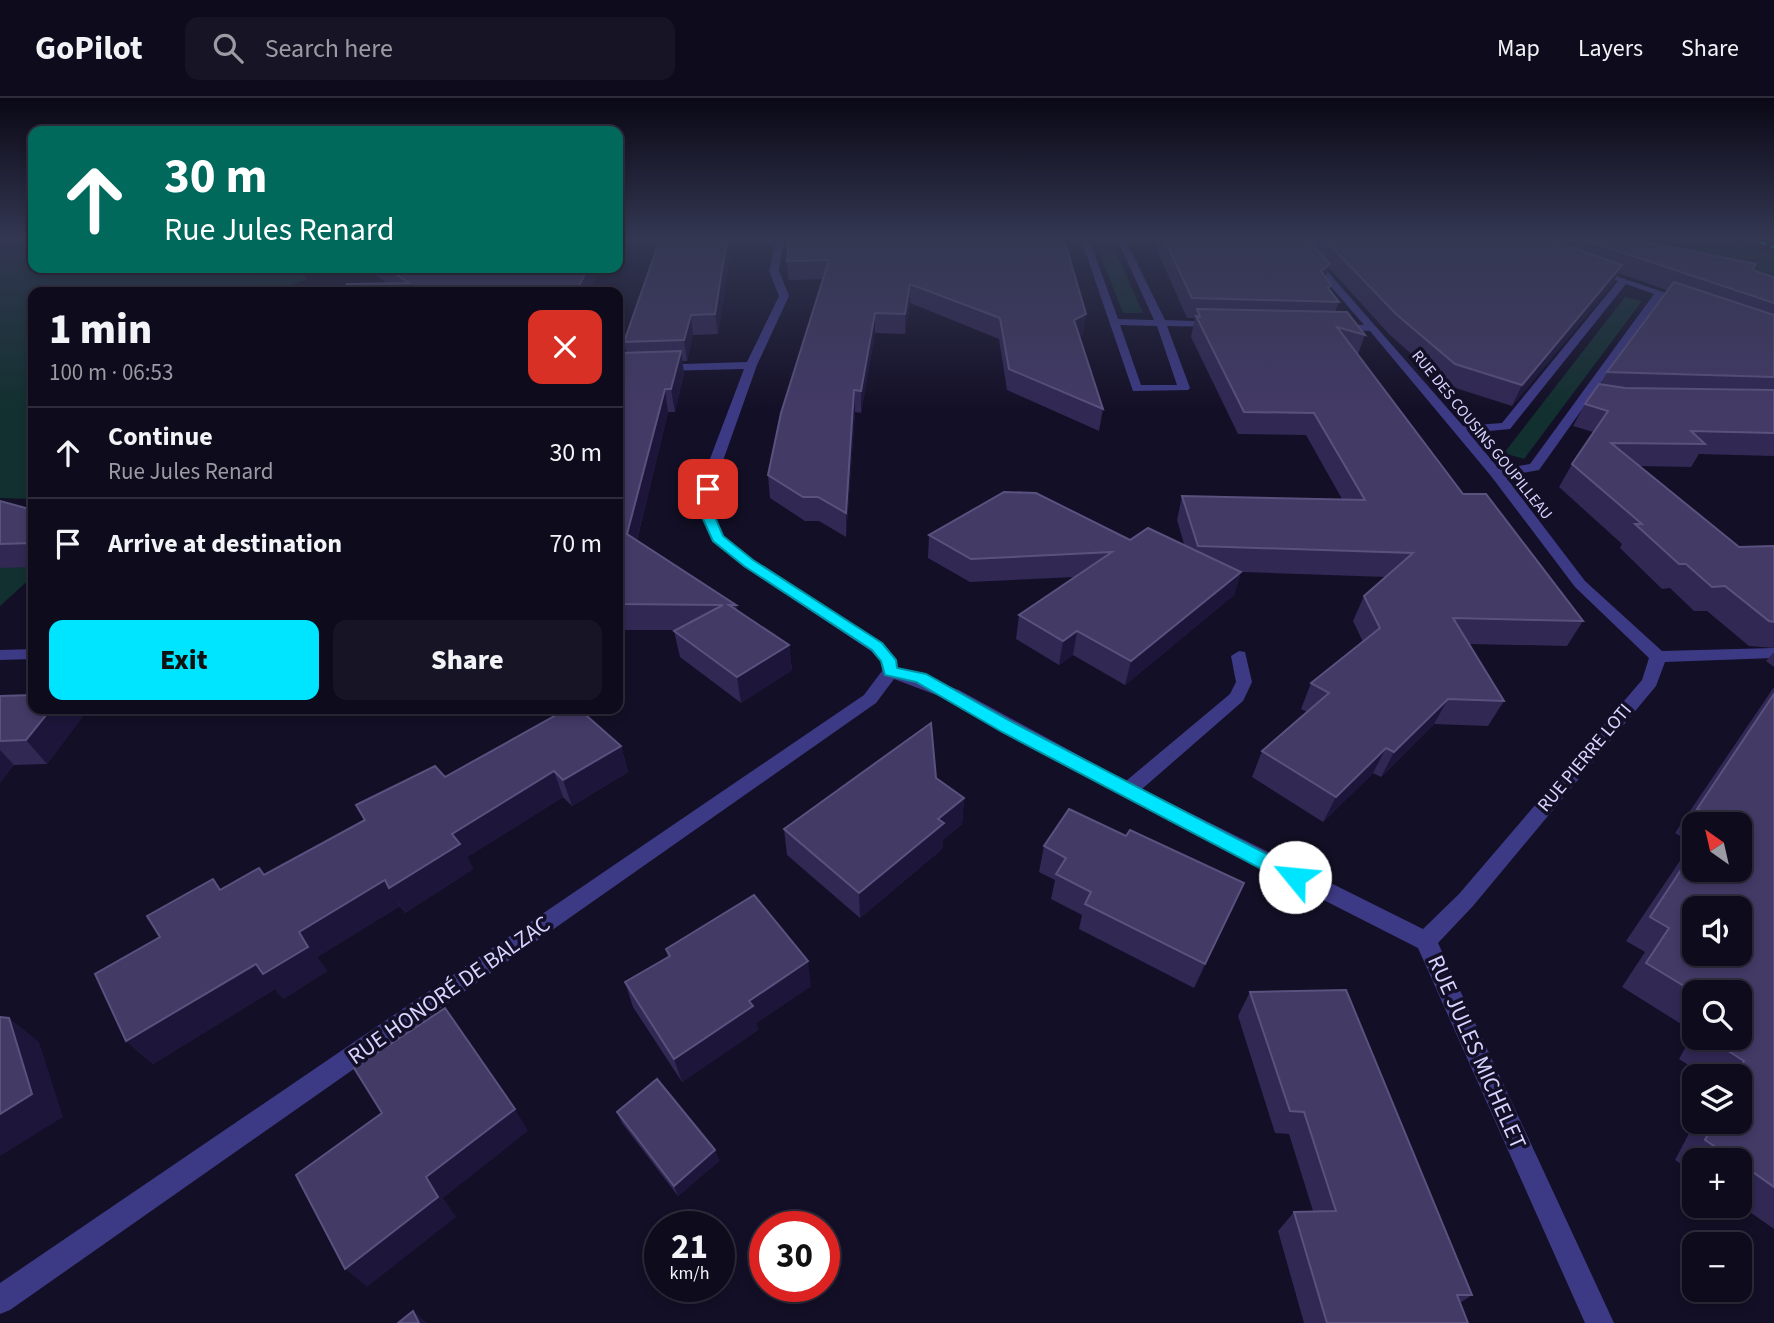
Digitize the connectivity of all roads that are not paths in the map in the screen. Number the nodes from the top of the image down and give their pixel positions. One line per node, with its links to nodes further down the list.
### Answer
1 (784, 296): 14 (street)
2 (1105, 296): 9 (street)
3 (1148, 296): 10 (street)
4 (1345, 296): 13 (street, RUE DES COUSINS GOUPILLEAU)
5 (1612, 296): 18 (street)
6 (1658, 296): 16 (street)
7 (1669, 296): 8 (street)
8 (1698, 307)
9 (1114, 322): 10 (street); 10 (street)
10 (1161, 323): 11 (street)
11 (1227, 324)
12 (1320, 327): 13 (street)
13 (1373, 328): 18 (street, RUE DES COUSINS GOUPILLEAU)
14 (751, 365): 15 (street); 25 (street)
15 (623, 369)
16 (1584, 399): 17 (street); 19 (street)
17 (1603, 402)
18 (1460, 430): 19 (street, RUE DES COUSINS GOUPILLEAU)
19 (1496, 473): 24 (street, RUE DES COUSINS GOUPILLEAU)
20 (1774, 653): 24 (street)
21 (28, 654): 22 (street)
22 (0, 655)
23 (1239, 656): 26 (street)
24 (1658, 657): 27 (street, RUE PIERRE LOTI)
25 (890, 672): 26 (street, RUE JULES MICHELET); 28 (street, RUE HONORÉ DE BALZAC)
26 (1128, 790): 27 (street, RUE JULES MICHELET)
27 (1426, 941): 29 (street, RUE JULES MICHELET)
28 (0, 1300)
29 (1600, 1323)

